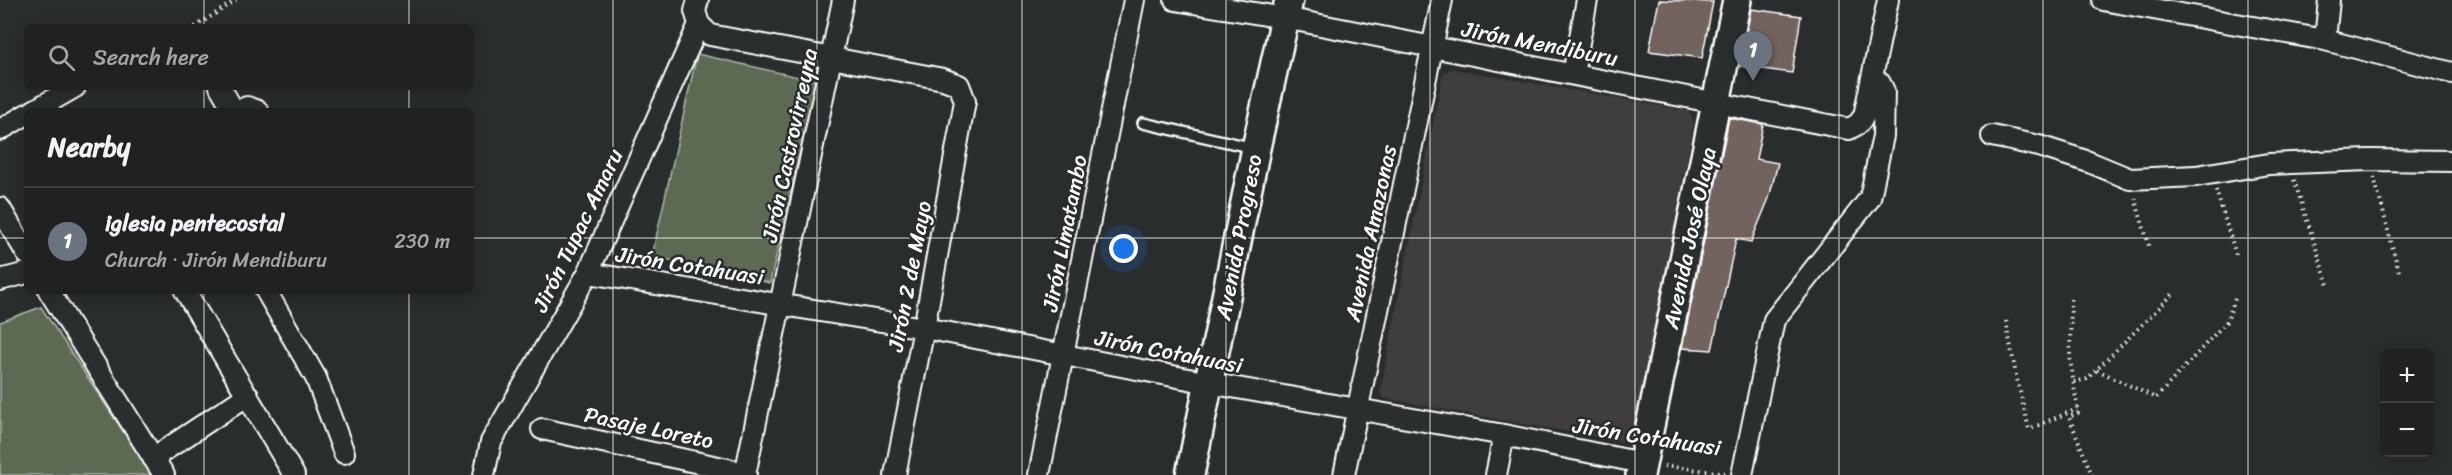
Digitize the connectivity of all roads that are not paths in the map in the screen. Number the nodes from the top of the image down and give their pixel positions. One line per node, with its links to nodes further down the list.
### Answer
1 (698, 0): 12 (street, Jirón Tupac Amaru)
2 (843, 0): 15 (street, Jirón Castrovirreyna)
3 (1134, 0): 40 (street, Jirón Limatambo)
4 (1175, 0): 11 (street, Jirón Mendiburu)
5 (1442, 0): 14 (street, Avenida Amazonas)
6 (1587, 0): 17 (street)
7 (1737, 0): 21 (street, Avenida José Olaya)
8 (1888, 0): 18 (street)
9 (2103, 0): 13 (street)
10 (2330, 0): 13 (street)
11 (1287, 9): 14 (street, Jirón Mendiburu); 28 (street, Avenida Progreso)
12 (699, 24): 15 (street); 32 (street, Jirón Tupac Amaru)
13 (2325, 40): 16 (street)
14 (1433, 47): 17 (street, Jirón Mendiburu); 43 (street, Avenida Amazonas)
15 (831, 57): 38 (street, Jirón Castrovirreyna); 39 (street, Jirón 2 de Mayo)
16 (2452, 73)
17 (1573, 74): 21 (street, Jirón Mendiburu)
18 (1872, 78): 21 (street, Jirón Mendiburu); 58 (street)
19 (70, 90): 22 (street)
20 (222, 90): 23 (street)
21 (1717, 102): 48 (street, Avenida José Olaya)
22 (38, 108)
23 (233, 108)
24 (24, 116): 26 (street)
25 (1143, 123): 28 (lane)
26 (0, 130)
27 (1992, 136): 29 (street)
28 (1256, 148): 41 (street, Avenida Progreso)
29 (2452, 161)
30 (0, 208): 31 (street)
31 (24, 244)
32 (588, 273): 38 (street, Jirón Cotahuasi); 52 (street, Jirón Tupac Amaru)
33 (24, 274): 34 (street)
34 (0, 280)
35 (51, 294): 47 (street)
36 (187, 294): 42 (street)
37 (268, 294): 46 (street)
38 (781, 304): 39 (street, Jirón Cotahuasi); 49 (street, Jirón Castrovirreyna)
39 (924, 328): 40 (street, Jirón Cotahuasi); 53 (street, Jirón 2 de Mayo)
40 (1064, 355): 41 (street, Jirón Cotahuasi); 54 (street, Jirón Limatambo)
41 (1209, 383): 43 (street, Jirón Cotahuasi); 55 (street, Avenida Progreso)
42 (248, 395): 47 (street); 51 (street)
43 (1357, 411): 45 (street, Jirón Cotahuasi); 56 (street, Avenida Amazonas)
44 (542, 429): 49 (street, Pasaje Loreto)
45 (1504, 435): 48 (street, Jirón Cotahuasi); 57 (street)
46 (344, 453)
47 (153, 458): 50 (street)
48 (1641, 469)
49 (745, 474)
50 (164, 475)
51 (294, 475)
52 (484, 475)
53 (895, 475)
54 (1039, 475)
55 (1190, 475)
56 (1344, 475)
57 (1496, 475)
58 (1742, 475)

